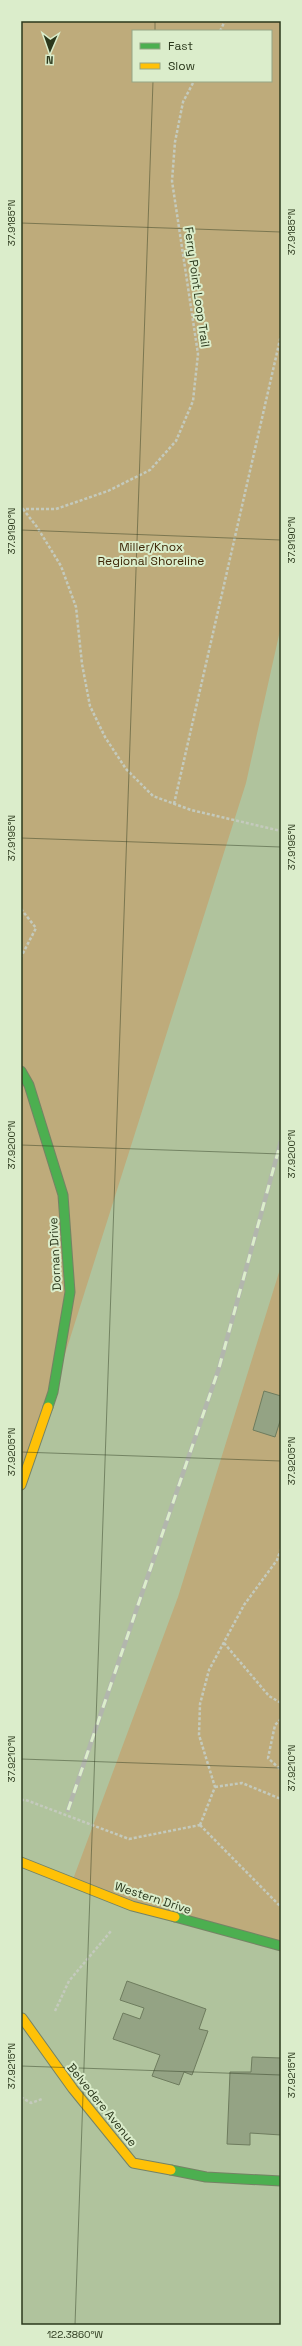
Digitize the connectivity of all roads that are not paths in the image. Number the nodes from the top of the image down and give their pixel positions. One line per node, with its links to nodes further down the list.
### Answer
1 (21, 1071): 2 (street, Dornan Drive)
2 (21, 1485)
3 (21, 1862): 4 (street, Western Drive)
4 (281, 1946)
5 (22, 2018): 6 (street, Belvedere Avenue)
6 (281, 2181)

